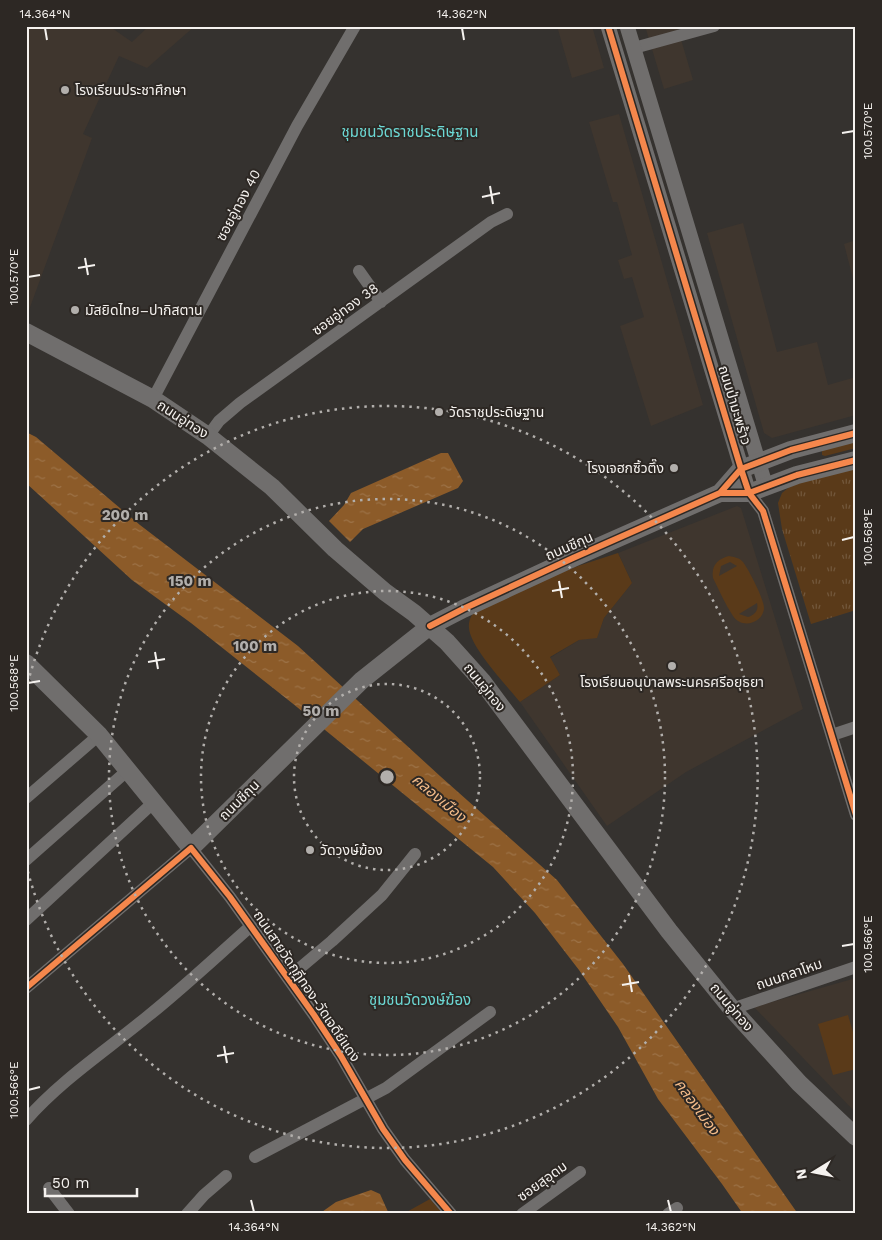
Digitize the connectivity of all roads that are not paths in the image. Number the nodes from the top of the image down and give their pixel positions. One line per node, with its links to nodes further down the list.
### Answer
1 (608, 26): 15 (street, ถนนป่ามะพร้าว)
2 (627, 26): 5 (street, ถนนป่ามะพร้าว)
3 (714, 26): 5 (street)
4 (355, 27): 10 (street, ซอยอู่ทอง 40)
5 (634, 48): 14 (street, ถนนป่ามะพร้าว)
6 (507, 214): 8 (street, ซอยอู่ทอง 38)
7 (359, 272): 8 (street)
8 (382, 302): 12 (street, ซอยอู่ทอง 38)
9 (26, 332): 10 (main road, ถนนอู่ทอง)
10 (153, 399): 12 (main road, ถนนอู่ทอง)
11 (856, 433): 14 (main road, ถนนชีกุน)
12 (208, 436): 18 (main road, ถนนอู่ทอง)
13 (856, 460): 16 (main road, ถนนชีกุน)
14 (758, 462): 15 (main road, ถนนชีกุน); 16 (street, ถนนป่ามะพร้าว)
15 (741, 469): 16 (street, ถนนป่ามะพร้าว); 17 (main road, ถนนชีกุน)
16 (757, 490): 17 (main road, ถนนชีกุน); 21 (street, ถนนป่ามะพร้าว)
17 (720, 493): 18 (main road, ถนนชีกุน)
18 (430, 626): 27 (main road, ถนนชีกุน); 35 (main road, ถนนอู่ทอง)
19 (26, 663): 22 (main road, ถนนสายวัดกุฎีทอง-วัดเจดีย์แดง)
20 (856, 727): 21 (street)
21 (832, 735): 26 (street, ถนนป่ามะพร้าว)
22 (99, 736): 23 (main road, ถนนสายวัดกุฎีทอง-วัดเจดีย์แดง); 24 (street)
23 (128, 770): 25 (main road, ถนนสายวัดกุฎีทอง-วัดเจดีย์แดง); 29 (street)
24 (26, 798)
25 (154, 802): 27 (main road, ถนนสายวัดกุฎีทอง-วัดเจดีย์แดง); 30 (street)
26 (856, 815)
27 (191, 848): 31 (street, ถนนสายวัดกุฎีทอง-วัดเจดีย์แดง); 34 (street)
28 (415, 854): 33 (street)
29 (26, 860)
30 (26, 920)
31 (251, 926): 33 (street, ถนนสายวัดกุฎีทอง-วัดเจดีย์แดง); 38 (street)
32 (856, 967): 35 (street, ถนนกลาโหม)
33 (288, 978): 37 (street, ถนนสายวัดกุฎีทอง-วัดเจดีย์แดง)
34 (26, 988)
35 (732, 1010): 39 (main road, ถนนอู่ทอง)
36 (490, 1012): 37 (street)
37 (365, 1099): 40 (street); 46 (street, ถนนสายวัดกุฎีทอง-วัดเจดีย์แดง)
38 (26, 1120)
39 (856, 1137)
40 (255, 1157)
41 (580, 1172): 47 (street, ซอยสุอุดม)
42 (226, 1176): 45 (street)
43 (49, 1188): 44 (street)
44 (69, 1214)
45 (187, 1214)
46 (451, 1214)
47 (522, 1214)

